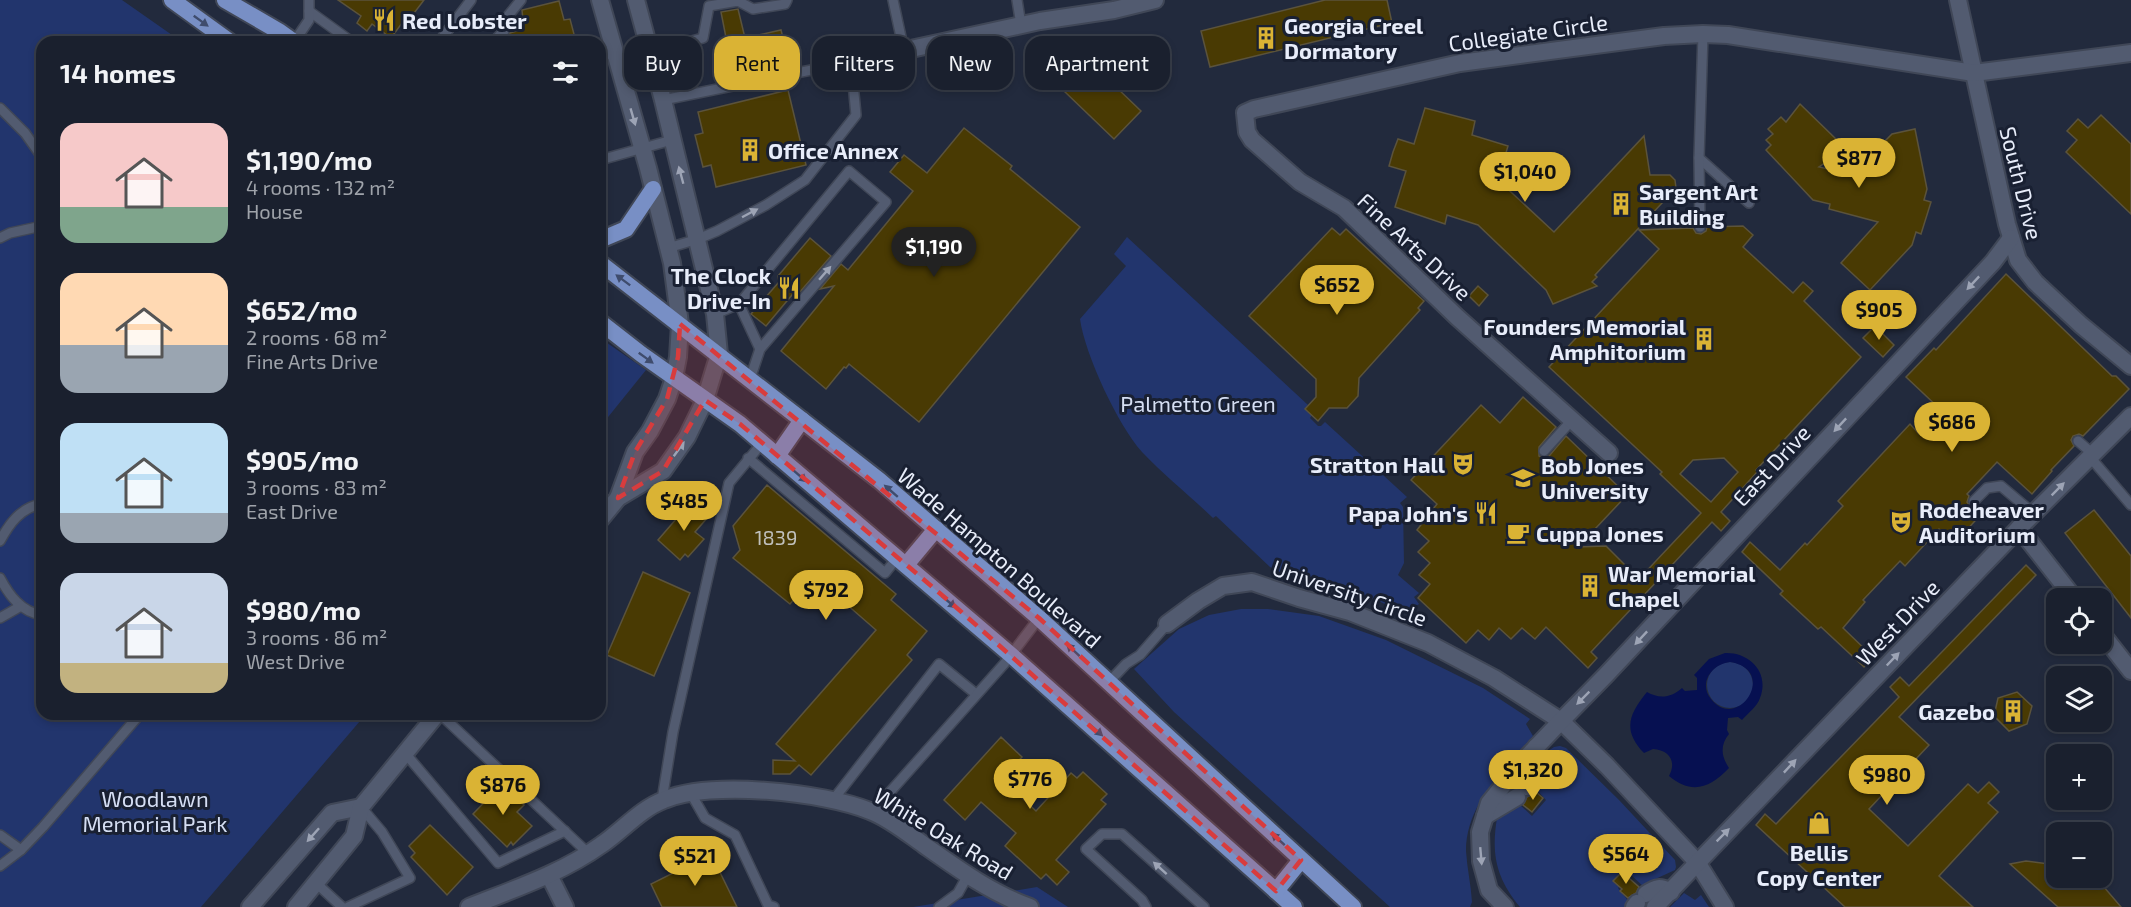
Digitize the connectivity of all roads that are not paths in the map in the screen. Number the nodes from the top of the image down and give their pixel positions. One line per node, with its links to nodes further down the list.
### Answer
1 (172, 0): 18 (main road, one-way to 18)
2 (309, 0): 15 (lane)
3 (471, 0): 22 (lane)
4 (521, 0): 23 (lane)
5 (600, 0): 24 (street)
6 (636, 0): 25 (street)
7 (787, 0): 13 (lane)
8 (893, 0): 26 (lane)
9 (1017, 0): 16 (lane)
10 (1155, 0): 14 (street)
11 (1958, 0): 32 (street, South Drive)
12 (227, 1): 19 (main road)
13 (709, 3): 27 (lane)
14 (1109, 5): 16 (street)
15 (309, 11): 20 (lane); 21 (lane)
16 (1021, 25): 28 (street)
17 (1703, 34): 32 (street, Collegiate Circle); 37 (street, Collegiate Circle); 42 (lane)
18 (222, 36)
19 (286, 36)
20 (298, 36)
21 (344, 36)
22 (444, 36)
23 (500, 36)
24 (605, 36)
25 (646, 36)
26 (901, 36)
27 (702, 38)
28 (915, 49)
29 (2131, 53): 32 (street, Collegiate Circle)
30 (607, 55): 39 (street, one-way to 39)
31 (812, 70): 35 (lane)
32 (1974, 73): 49 (street, South Drive)
33 (660, 90): 35 (street)
34 (854, 90): 50 (lane, one-way to 34)
35 (663, 100): 38 (street)
36 (0, 108): 40 (lane)
37 (1244, 123): 65 (street, Fine Arts Drive)
38 (672, 140): 39 (lane); 50 (street, one-way to 38)
39 (642, 148): 41 (lane); 43 (street)
40 (36, 149)
41 (606, 158)
42 (1699, 158): 44 (lane); 46 (lane)
43 (653, 189): 47 (main road); 51 (street)
44 (1749, 203)
45 (36, 227): 48 (lane)
46 (1700, 227)
47 (606, 237)
48 (0, 238)
49 (2011, 238): 59 (street, South Drive); 98 (street, East Drive, one-way to 98)
50 (698, 239): 51 (lane); 54 (street)
51 (668, 248): 55 (street)
52 (606, 268): 55 (main road, Wade Hampton Boulevard, one-way to 52)
53 (739, 303): 54 (lane); 57 (lane); 57 (lane, one-way to 53)
54 (715, 314): 58 (street)
55 (680, 324): 58 (main road, Wade Hampton Boulevard); 60 (street)
56 (606, 327): 60 (main road, one-way to 60)
57 (760, 349): 61 (lane)
58 (719, 354): 61 (main road, Wade Hampton Boulevard); 62 (street)
59 (2131, 366)
60 (674, 378): 62 (main road); 73 (street)
61 (750, 380): 64 (main road, Wade Hampton Boulevard)
62 (705, 400): 67 (main road); 73 (street, one-way to 62)
63 (2131, 416): 71 (street, West Drive)
64 (802, 420): 70 (main road); 80 (main road, Wade Hampton Boulevard, one-way to 64)
65 (1572, 420): 68 (lane); 69 (street, Fine Arts Drive)
66 (2078, 441): 71 (lane)
67 (762, 442): 70 (main road); 72 (lane)
68 (1544, 451)
69 (1609, 453)
70 (777, 456): 82 (main road, one-way to 82)
71 (2092, 456): 75 (lane); 78 (street, West Drive, one-way to 71)
72 (748, 458): 82 (lane); 102 (lane)
73 (618, 498): 77 (street)
74 (1974, 501): 78 (lane)
75 (2131, 505)
76 (36, 507): 81 (lane)
77 (606, 513)
78 (2033, 513): 79 (street, West Drive)
79 (2019, 528): 84 (street); 112 (street, West Drive, one-way to 79)
80 (936, 529): 82 (main road); 88 (main road, Wade Hampton Boulevard)
81 (0, 541)
82 (901, 561): 91 (main road, one-way to 91)
83 (0, 578): 85 (lane)
84 (2066, 588)
85 (21, 606): 86 (lane); 87 (lane)
86 (36, 612)
87 (0, 618)
88 (1039, 618): 91 (lane); 93 (main road, Wade Hampton Boulevard, one-way to 88)
89 (1167, 624): 93 (lane, University Circle); 98 (street, University Circle)
90 (2112, 646): 92 (street)
91 (1011, 655): 94 (lane); 118 (main road, one-way to 118)
92 (2131, 671)
93 (1108, 683): 111 (main road, Wade Hampton Boulevard, one-way to 93)
94 (976, 694): 103 (lane); 105 (lane)
95 (135, 720): 109 (lane)
96 (434, 720): 100 (street)
97 (445, 720): 107 (lane)
98 (1561, 721): 99 (street, East Drive); 112 (street, University Circle)
99 (1536, 747): 106 (street, East Drive); 106 (street)
100 (405, 753): 104 (street); 107 (lane)
101 (690, 792): 102 (street, White Oak Road); 103 (street, White Oak Road); 127 (lane)
102 (662, 800): 110 (street, White Oak Road)
103 (832, 800): 105 (street, White Oak Road)
104 (361, 807): 116 (street); 121 (street, one-way to 121); 124 (lane)
105 (873, 811): 115 (street, White Oak Road)
106 (1485, 816): 117 (street, one-way to 117)
107 (565, 831): 110 (lane)
108 (0, 835): 109 (lane)
109 (21, 850): 113 (lane)
110 (588, 854): 114 (street, White Oak Road)
111 (1301, 860): 118 (main road); 133 (main road, Wade Hampton Boulevard)
112 (1697, 862): 120 (street, West Drive); 136 (street, University Circle)
113 (0, 866)
114 (549, 875): 125 (street, White Oak Road); 126 (street)
115 (968, 875): 119 (street, White Oak Road); 128 (lane)
116 (315, 882): 122 (street); 123 (lane)
117 (1489, 890): 134 (street); 135 (street)
118 (1276, 891): 132 (main road)
119 (991, 899): 129 (street, White Oak Road)
120 (1643, 903)
121 (250, 907)
122 (296, 907)
123 (342, 907)
124 (348, 907)
125 (469, 907)
126 (565, 907)
127 (774, 907)
128 (939, 907)
129 (1030, 907)
130 (1146, 907): 131 (lane, one-way to 130)
131 (1204, 907)
132 (1294, 907)
133 (1353, 907)
134 (1483, 907)
135 (1505, 907)
136 (1725, 907)

